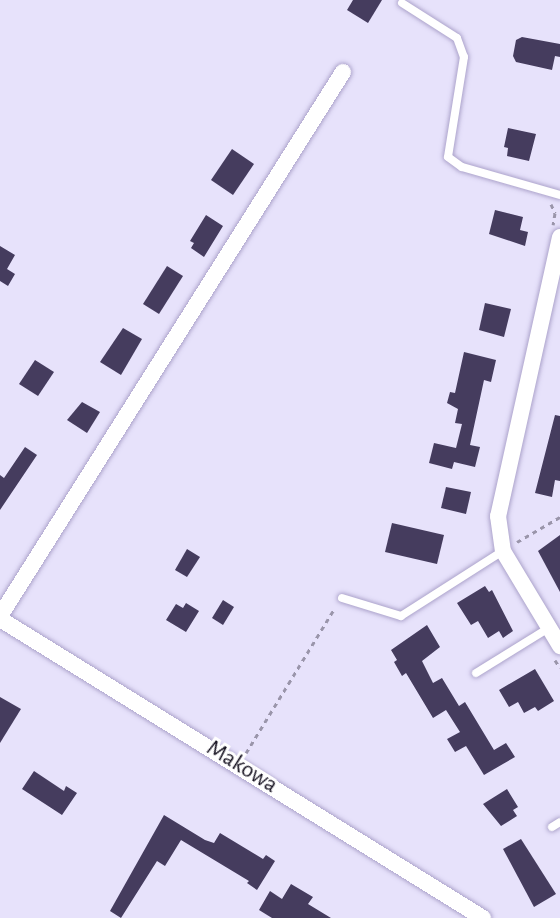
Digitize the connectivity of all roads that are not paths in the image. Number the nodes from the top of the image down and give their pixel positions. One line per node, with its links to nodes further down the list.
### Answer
1 (402, 3): 3 (lane)
2 (343, 72): 7 (street)
3 (560, 195)
4 (560, 237): 5 (street)
5 (507, 546): 6 (lane); 8 (street)
6 (342, 598)
7 (0, 617): 11 (street, Makowa)
8 (549, 628): 9 (street); 10 (lane)
9 (560, 646)
10 (476, 673)
11 (483, 918)

